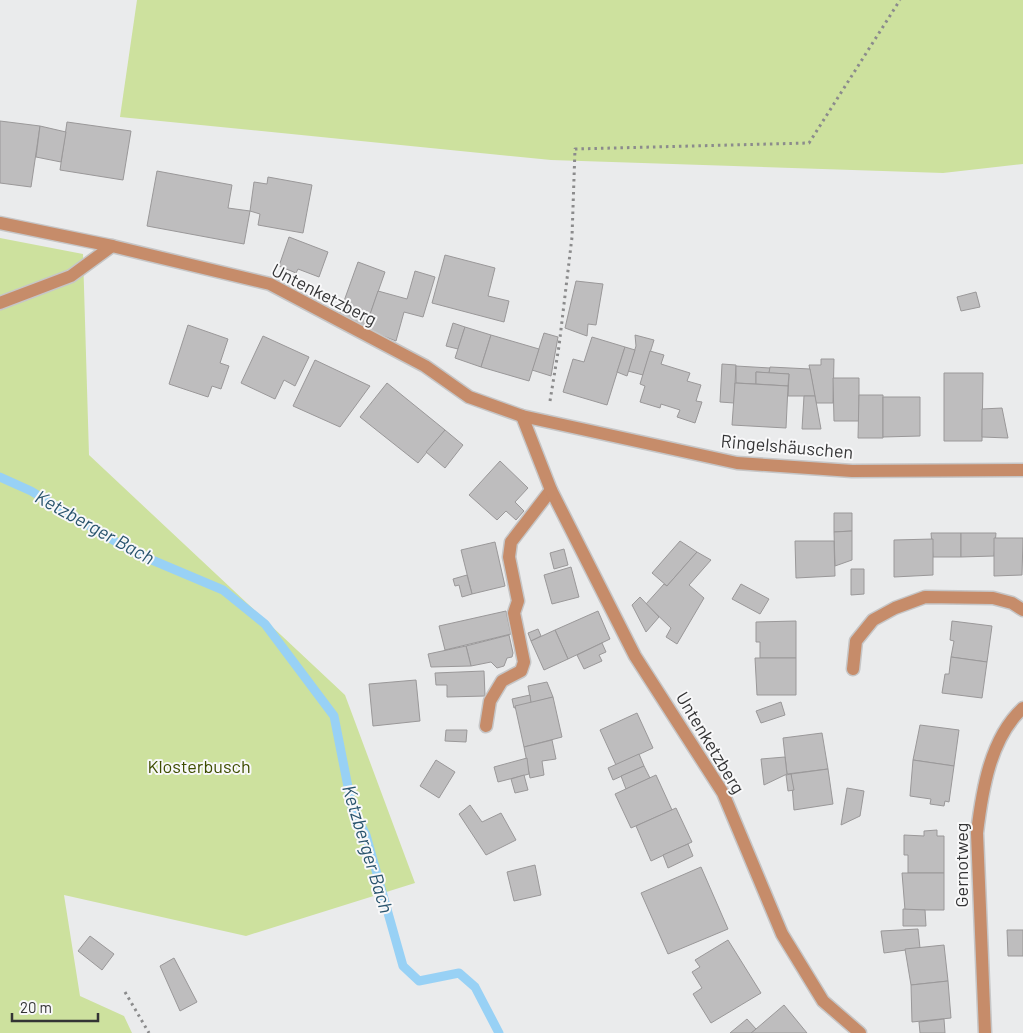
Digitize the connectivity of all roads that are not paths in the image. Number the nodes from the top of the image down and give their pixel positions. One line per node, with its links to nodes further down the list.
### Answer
1 (0, 223): 2 (street, Untenketzberg)
2 (112, 246): 3 (street); 4 (street, Untenketzberg)
3 (0, 303)
4 (522, 416): 5 (street, Ringelshäuschen); 6 (street, Untenketzberg)
5 (1023, 470)
6 (551, 490): 10 (street); 11 (street, Untenketzberg)
7 (1023, 610): 8 (street)
8 (853, 669)
9 (1023, 708): 12 (street, Gernotweg)
10 (486, 726)
11 (860, 1033)
12 (985, 1033)

